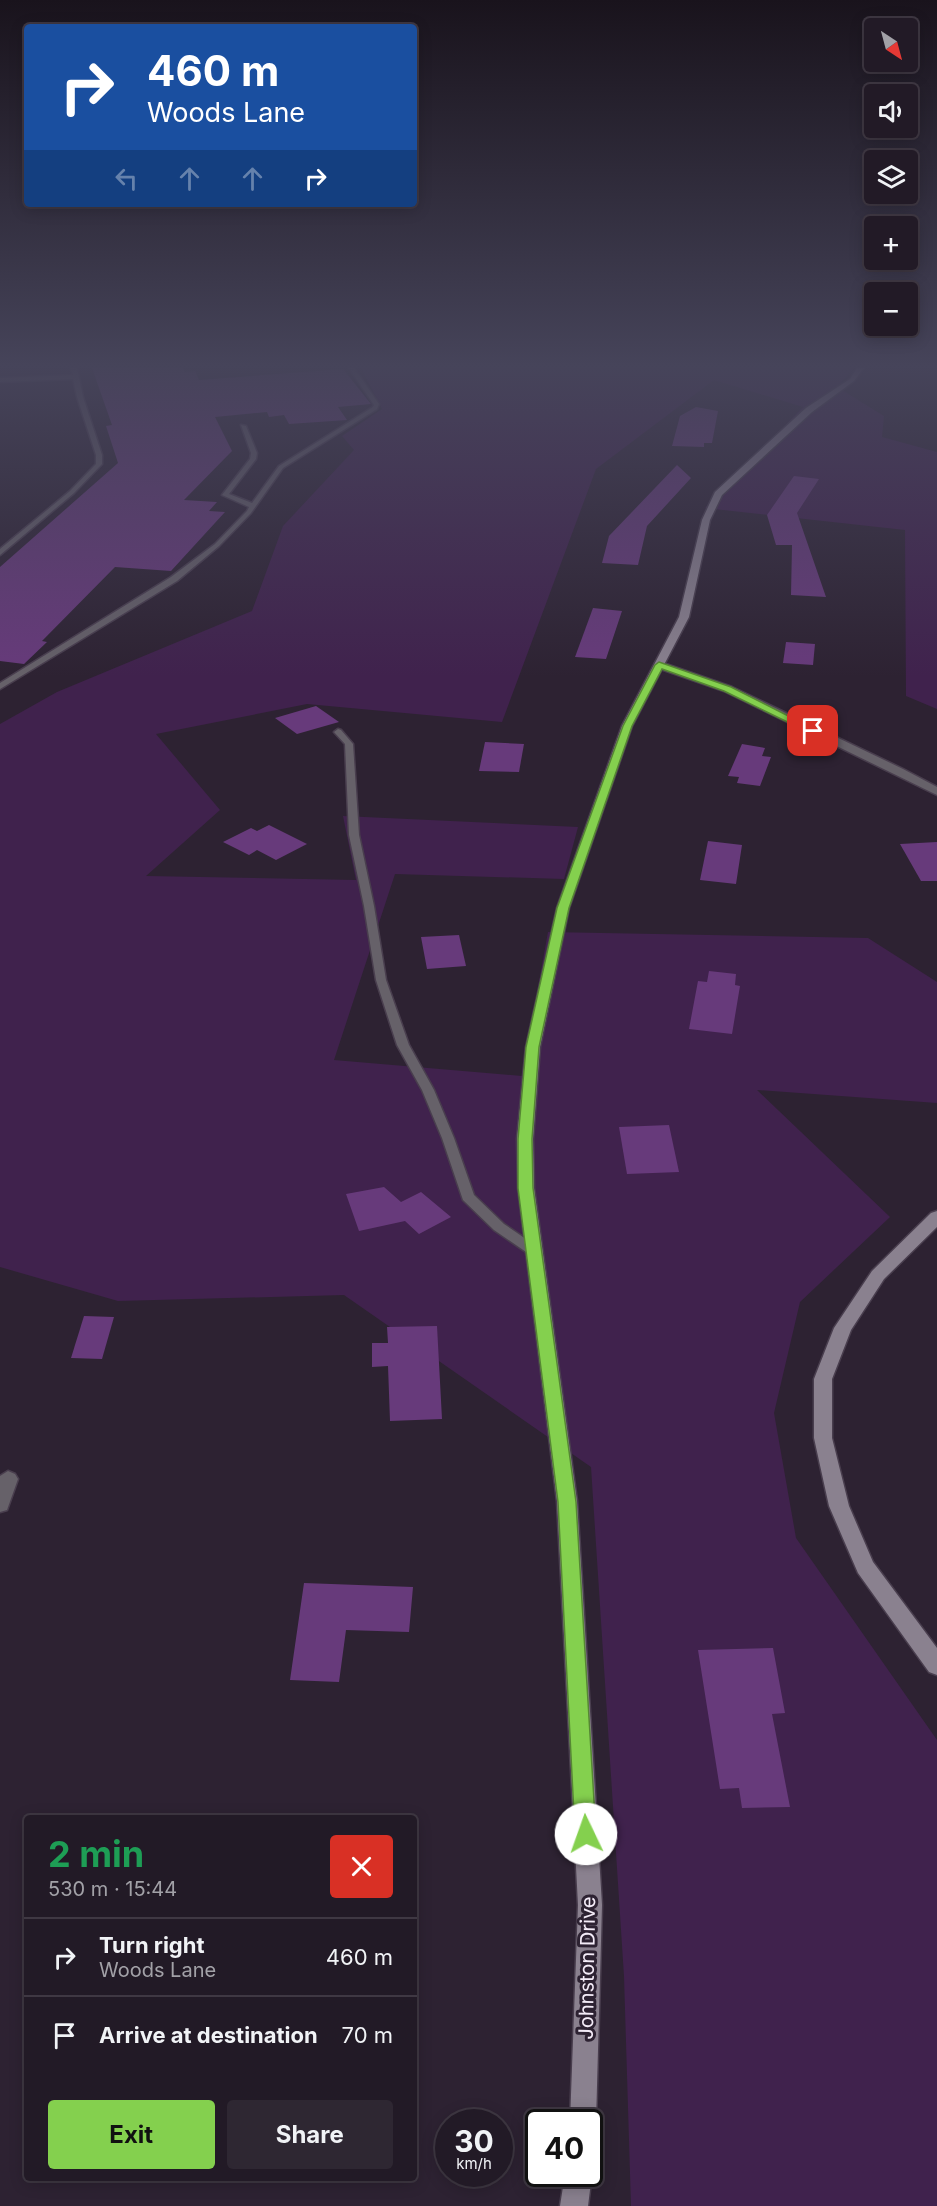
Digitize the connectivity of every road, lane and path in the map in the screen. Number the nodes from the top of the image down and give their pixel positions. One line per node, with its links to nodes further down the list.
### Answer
1 (92, 471): 6 (lane)
2 (244, 471): 5 (lane)
3 (277, 471): 5 (lane)
4 (743, 471): 7 (street, Johnston Drive)
5 (253, 506): 8 (lane)
6 (0, 553)
7 (659, 665): 10 (street); 12 (street, Johnston Drive)
8 (0, 687)
9 (338, 732): 12 (lane)
10 (937, 792)
11 (937, 1217): 15 (street)
12 (534, 1251): 16 (street, Johnston Drive)
13 (8, 1479): 14 (street)
14 (0, 1504)
15 (937, 1665)
16 (583, 2109)
17 (576, 2187): 18 (street)
18 (574, 2206)

